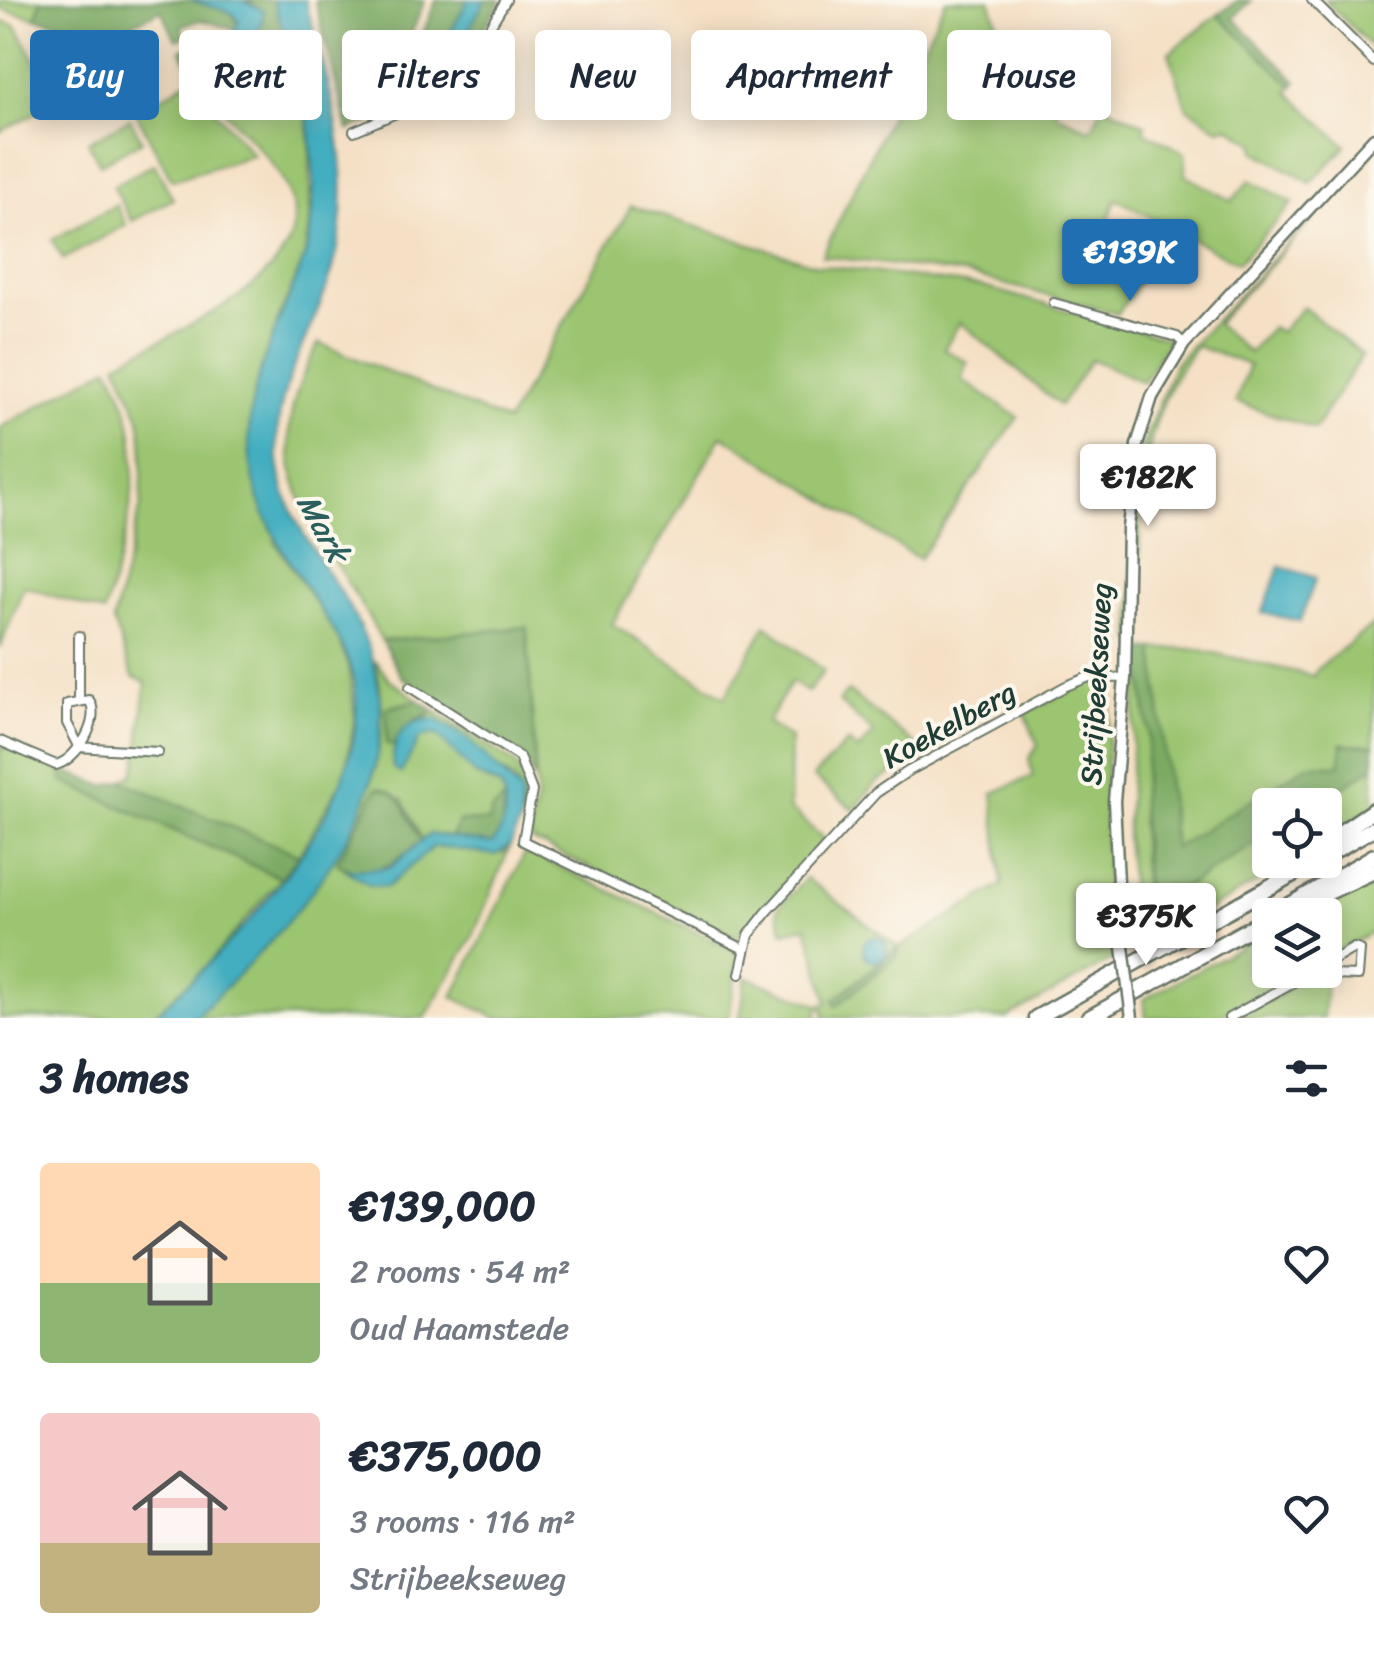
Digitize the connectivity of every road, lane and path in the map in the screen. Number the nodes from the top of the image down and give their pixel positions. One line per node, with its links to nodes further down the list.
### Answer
1 (506, 0): 4 (street)
2 (1312, 0): 3 (street)
3 (1374, 62)
4 (354, 131)
5 (1374, 138): 7 (main road, Strijbeekseweg)
6 (1054, 303): 7 (street)
7 (1184, 344): 9 (main road, Strijbeekseweg)
8 (79, 636): 11 (street)
9 (1125, 678): 27 (street, Koekelberg); 34 (main road, Strijbeekseweg, bridge)
10 (410, 686): 27 (street)
11 (79, 700): 13 (street); 13 (street)
12 (0, 741): 13 (street)
13 (79, 746): 14 (street)
14 (158, 752)
15 (1374, 810): 17 (highway)
16 (1374, 828): 18 (highway)
17 (1342, 832)
18 (1342, 846)
19 (1374, 856): 24 (highway)
20 (1374, 871): 25 (highway)
21 (1278, 878): 23 (highway)
22 (1286, 878): 23 (highway)
23 (1264, 890): 32 (highway)
24 (1303, 898)
25 (1323, 898)
26 (1252, 927): 33 (highway)
27 (744, 949): 29 (street, Koekelberg)
28 (1342, 955): 30 (street)
29 (740, 974)
30 (1342, 975)
31 (1283, 988): 35 (street)
32 (1036, 1018)
33 (1090, 1018)
34 (1132, 1018)
35 (1229, 1018)

